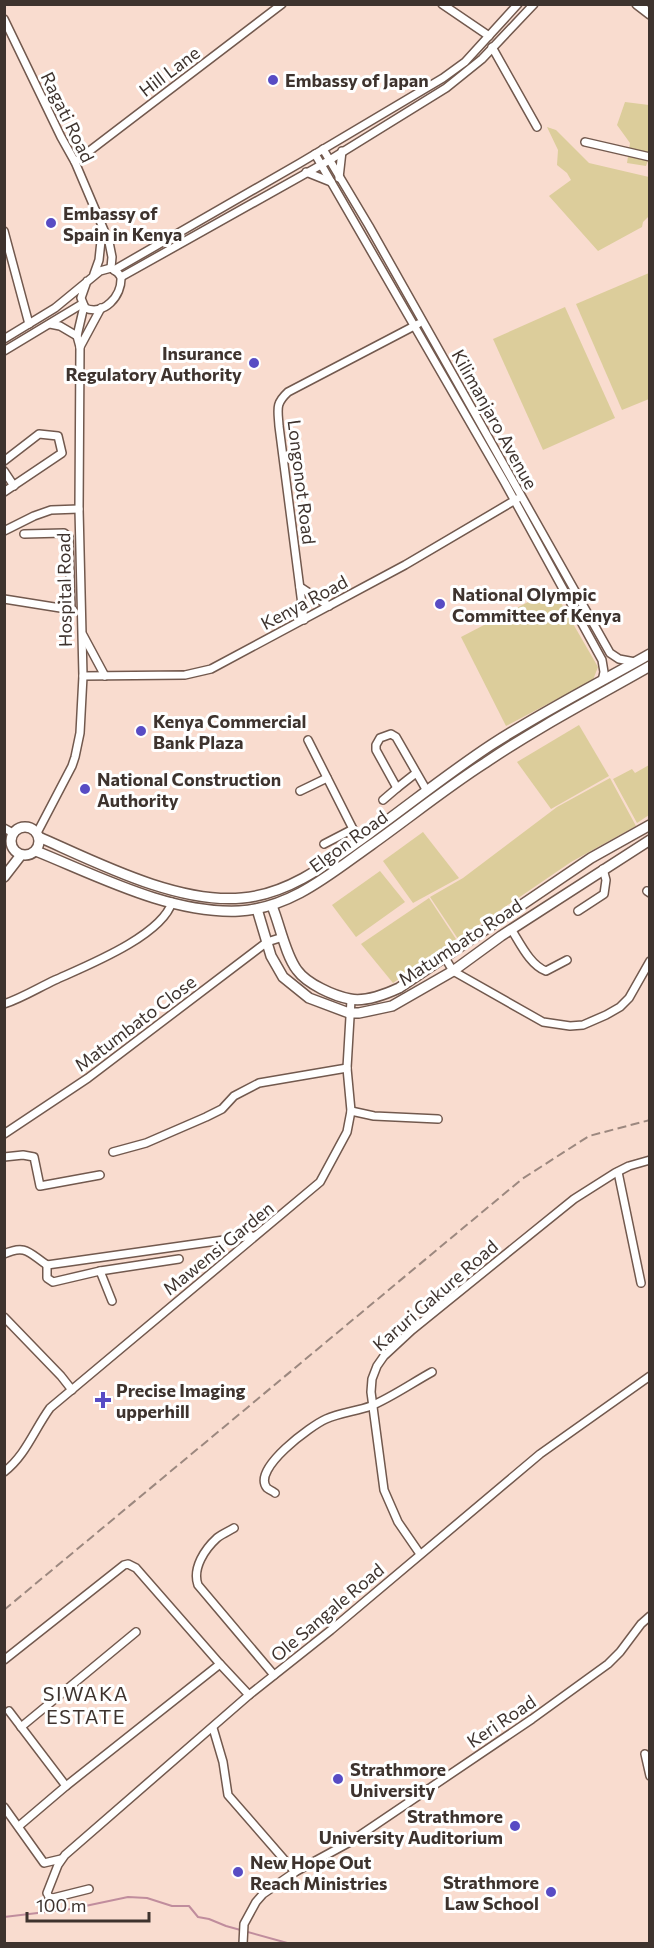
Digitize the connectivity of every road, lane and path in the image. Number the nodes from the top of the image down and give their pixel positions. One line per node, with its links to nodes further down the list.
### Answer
1 (282, 4): 16 (street, Hill Lane)
2 (442, 4): 8 (street)
3 (518, 4): 8 (street)
4 (534, 4): 9 (street)
5 (637, 4): 6 (street)
6 (650, 14)
7 (4, 19): 16 (street, Ragati Road)
8 (489, 36): 12 (street)
9 (492, 47): 10 (street); 13 (street)
10 (537, 127)
11 (585, 142): 15 (street)
12 (323, 149): 14 (street); 17 (street, Kilimanjaro Avenue)
13 (342, 151): 17 (street); 19 (street)
14 (315, 154): 17 (street, Kilimanjaro Avenue); 21 (street)
15 (650, 157)
16 (75, 162): 23 (street, Ragati Road)
17 (325, 163): 18 (street); 19 (street, Kilimanjaro Avenue); 20 (street, Kilimanjaro Avenue)
18 (306, 172): 20 (street); 22 (street)
19 (339, 178): 31 (street, Kilimanjaro Avenue)
20 (331, 182): 34 (street, Kilimanjaro Avenue)
21 (238, 198): 22 (street); 25 (street)
22 (244, 207): 27 (street)
23 (102, 229): 25 (street, Ragati Road); 26 (street, Ragati Road)
24 (4, 231): 32 (street)
25 (112, 269): 26 (street); 27 (street)
26 (94, 274): 28 (street)
27 (121, 277): 30 (street)
28 (87, 281): 29 (street); 32 (street)
29 (83, 305): 30 (street); 33 (street); 35 (street)
30 (101, 308): 37 (street)
31 (422, 321): 34 (street, Longonot Road); 43 (street, Kilimanjaro Avenue)
32 (30, 324): 36 (street)
33 (50, 324): 35 (street); 38 (street)
34 (415, 326): 44 (street, Kilimanjaro Avenue); 48 (street, Longonot Road)
35 (77, 336): 37 (street, Hospital Road)
36 (4, 339)
37 (80, 347): 45 (street, Hospital Road)
38 (4, 351)
39 (4, 461): 41 (street)
40 (4, 471): 41 (street)
41 (14, 486): 42 (street)
42 (4, 492)
43 (522, 496): 44 (street, Kenya Road); 56 (street, Kilimanjaro Avenue)
44 (514, 500): 50 (street, Kenya Road); 60 (street, Kilimanjaro Avenue)
45 (79, 509): 46 (street); 52 (street, Hospital Road)
46 (4, 531)
47 (24, 534): 51 (street)
48 (300, 588): 50 (street); 53 (street, Longonot Road)
49 (4, 599): 51 (street)
50 (329, 606): 53 (street, Kenya Road)
51 (72, 609): 52 (street)
52 (82, 611): 54 (street, Hospital Road)
53 (304, 620): 59 (street, Kenya Road)
54 (82, 633): 58 (street, Hospital Road); 59 (street)
55 (650, 654): 56 (street, Elgon Road)
56 (635, 662): 60 (street, Elgon Road)
57 (650, 666): 85 (street, Elgon Road)
58 (83, 676): 59 (street, Kenya Road); 71 (street, Hospital Road)
59 (105, 676)
60 (602, 681): 66 (street, Elgon Road)
61 (308, 740): 63 (street)
62 (416, 773): 64 (street); 64 (street); 66 (street)
63 (327, 778): 65 (street); 69 (street)
64 (397, 788): 67 (street)
65 (300, 791)
66 (427, 791): 73 (street, Elgon Road)
67 (383, 800)
68 (650, 825): 77 (street, Matumbato Road)
69 (353, 829): 73 (street); 74 (street)
70 (9, 831): 71 (street); 75 (street)
71 (38, 835): 73 (street, Elgon Road); 76 (street)
72 (650, 840): 80 (street, Matumbato Road)
73 (359, 841)
74 (324, 844)
75 (11, 846): 78 (street); 79 (street)
76 (36, 851): 78 (street); 84 (street, Elgon Road)
77 (598, 853): 80 (street); 82 (street, Matumbato Road)
78 (21, 855): 81 (street)
79 (4, 857)
80 (605, 868): 83 (street, Matumbato Road); 87 (street)
81 (4, 877)
82 (561, 878): 83 (street); 88 (street, Matumbato Road)
83 (569, 891): 89 (street, Matumbato Road)
84 (172, 902): 86 (street, Elgon Road); 99 (street)
85 (272, 906): 86 (street, Elgon Road); 90 (street)
86 (257, 909): 91 (street, Matumbato Road)
87 (578, 911)
88 (509, 912): 89 (street); 92 (street, Matumbato Road)
89 (514, 927): 93 (street); 95 (street, Matumbato Road)
90 (283, 937): 91 (street, Matumbato Close); 98 (street)
91 (267, 942): 100 (street, Matumbato Road); 104 (street, Matumbato Close)
92 (444, 956): 95 (street); 96 (street, Matumbato Road)
93 (567, 960)
94 (650, 961): 95 (street)
95 (453, 971): 97 (street, Matumbato Road)
96 (421, 972): 97 (street); 98 (street, Matumbato Road)
97 (430, 984): 100 (street, Matumbato Road)
98 (351, 1000): 100 (street, Mawensi Garden)
99 (4, 1004)
100 (349, 1013): 101 (street, Mawensi Garden)
101 (347, 1068): 102 (street, Mawensi Garden); 105 (street)
102 (351, 1111): 103 (street); 110 (street, Mawensi Garden)
103 (438, 1119)
104 (4, 1134)
105 (113, 1152)
106 (4, 1157): 109 (street)
107 (650, 1160): 108 (street, Karuri Gakure Road)
108 (618, 1172): 115 (street); 121 (street, Karuri Gakure Road)
109 (100, 1174)
110 (254, 1236): 113 (street); 120 (street, Mawensi Garden)
111 (4, 1254): 113 (street)
112 (179, 1259): 114 (street)
113 (47, 1265): 114 (street)
114 (100, 1271): 116 (street)
115 (641, 1283)
116 (112, 1301)
117 (4, 1317): 120 (street)
118 (432, 1372): 121 (street)
119 (650, 1376): 125 (street, Ole Sangale Road)
120 (72, 1390): 122 (street, Mawensi Garden)
121 (372, 1405): 123 (street); 125 (street, Karuri Gakure Road)
122 (4, 1472)
123 (275, 1492)
124 (234, 1528): 130 (street)
125 (420, 1554): 130 (street, Ole Sangale Road)
126 (650, 1616): 141 (street, Keri Road)
127 (136, 1632): 133 (street)
128 (4, 1660): 129 (street)
129 (220, 1664): 131 (street); 137 (street)
130 (274, 1675): 131 (street, Ole Sangale Road)
131 (249, 1695): 134 (street, Ole Sangale Road)
132 (9, 1711): 133 (street)
133 (21, 1727): 137 (street)
134 (213, 1728): 140 (street, Ole Sangale Road); 141 (street)
135 (645, 1754): 136 (street)
136 (649, 1772)
137 (66, 1786): 139 (street)
138 (4, 1807): 139 (street)
139 (19, 1826): 140 (street)
140 (61, 1859): 142 (street, Ole Sangale Road)
141 (295, 1872): 143 (street, Keri Road)
142 (89, 1889)
143 (243, 1944)

